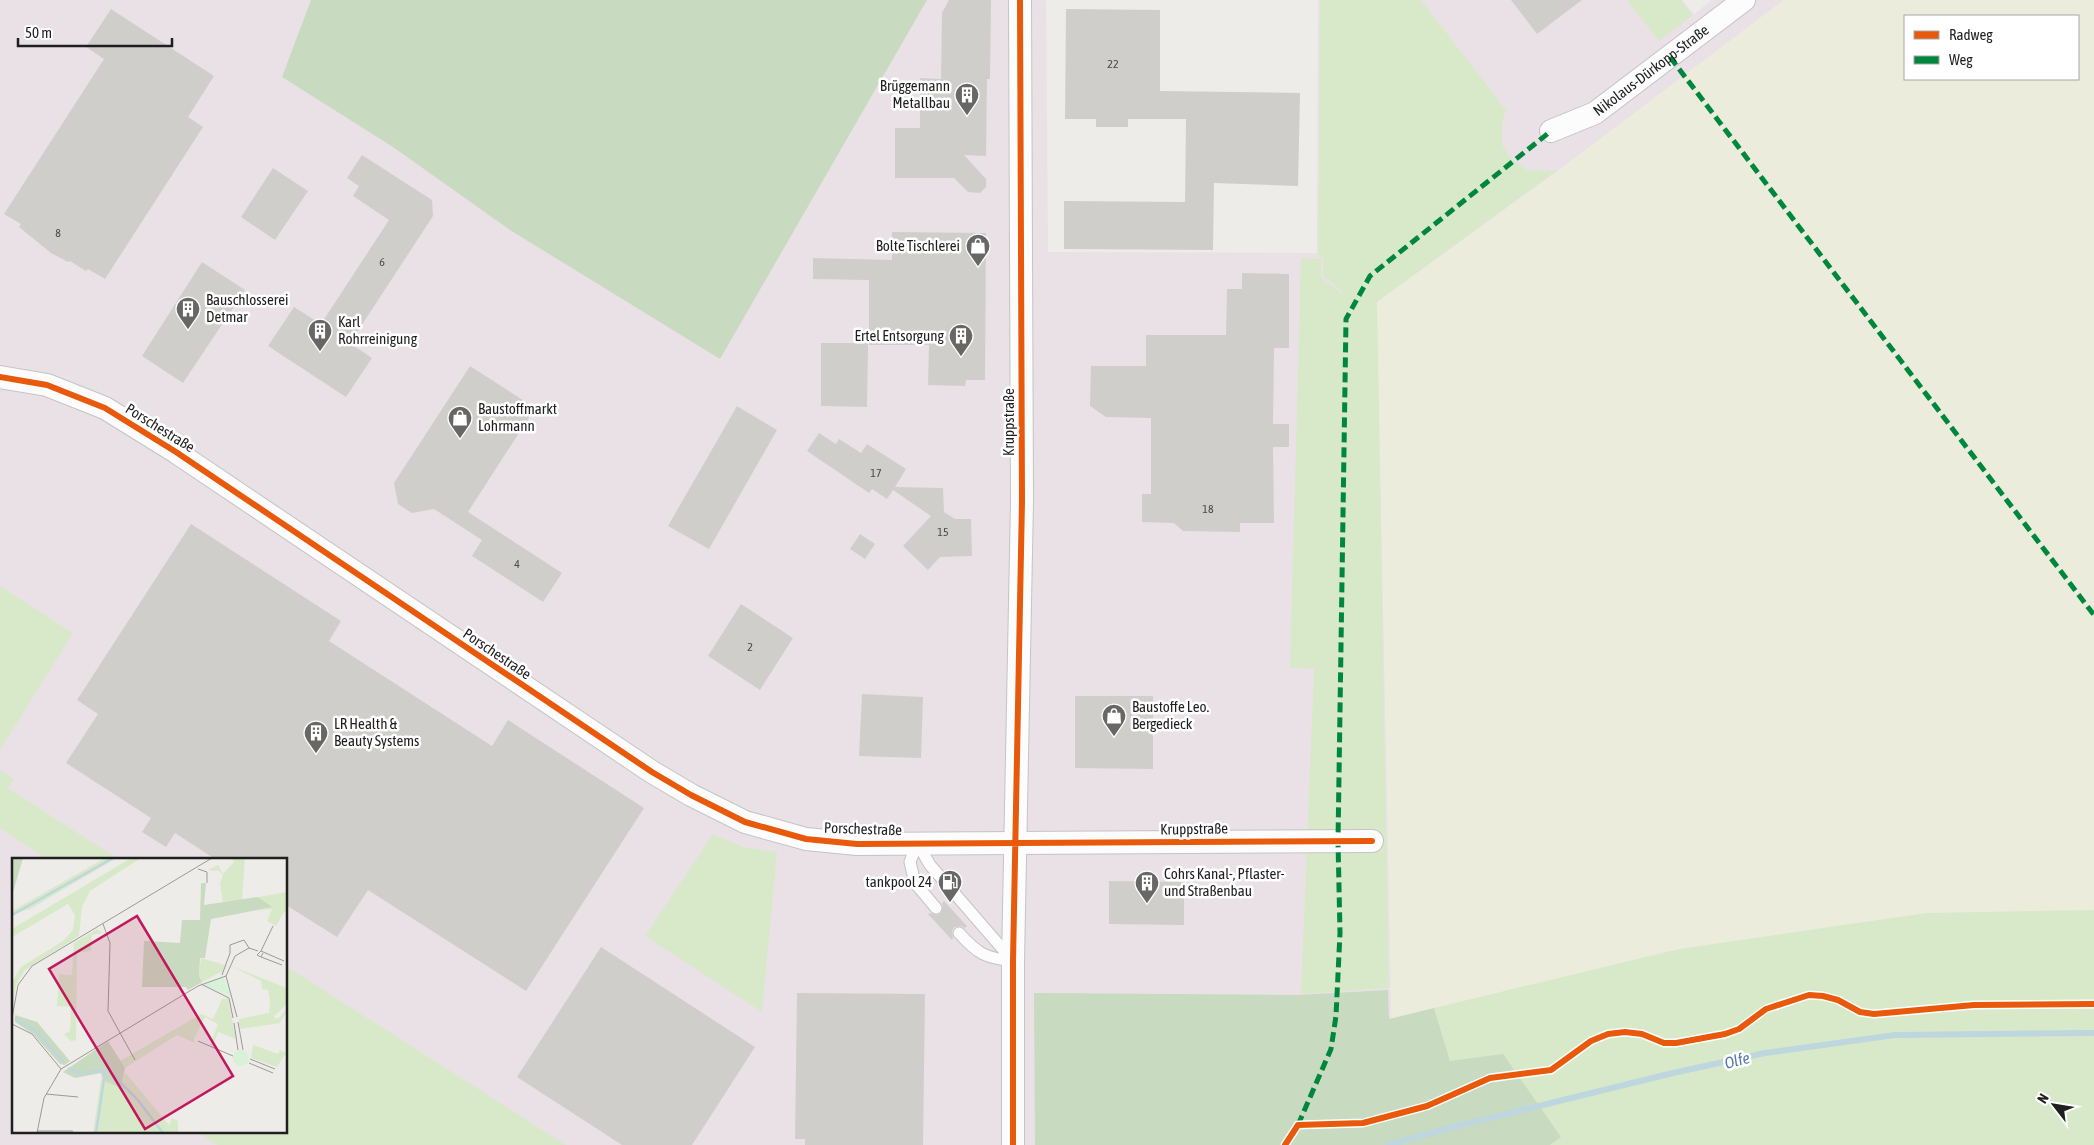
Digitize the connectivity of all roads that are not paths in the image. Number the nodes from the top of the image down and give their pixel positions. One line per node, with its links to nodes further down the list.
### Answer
1 (1020, 0): 7 (street, Kruppstraße)
2 (1744, 0): 3 (street, Nikolaus-Dürkopp-Straße)
3 (1551, 132)
4 (0, 377): 6 (street, Porschestraße)
5 (1372, 841): 7 (street, Kruppstraße)
6 (917, 843): 7 (street, Porschestraße); 8 (lane); 10 (lane)
7 (1015, 844): 10 (street, Kruppstraße)
8 (936, 908)
9 (959, 933): 10 (lane)
10 (1013, 961): 11 (street, Kruppstraße)
11 (1013, 1145)

